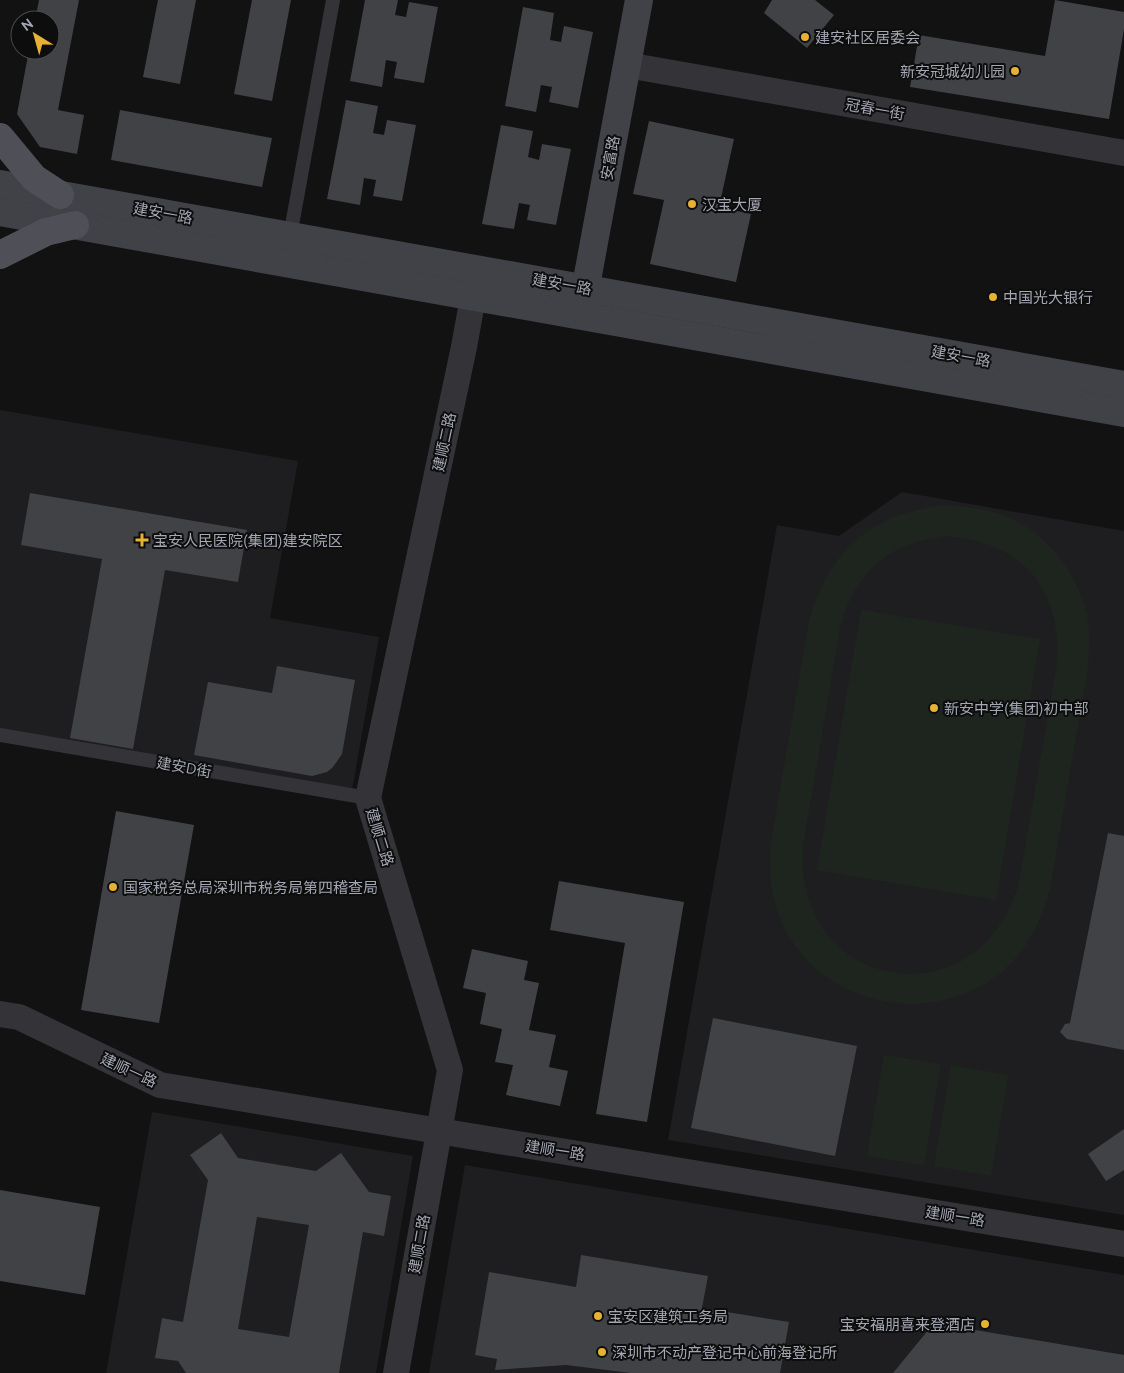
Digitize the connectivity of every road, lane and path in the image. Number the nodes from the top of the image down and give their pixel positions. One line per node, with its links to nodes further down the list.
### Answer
1 (333, 0): 10 (lane)
2 (639, 0): 3 (main road, 安富路)
3 (627, 65): 5 (street, 冠春一街); 13 (main road, 安富路)
4 (0, 137): 7 (main road)
5 (1124, 153)
6 (0, 184): 7 (main road, 建安一路)
7 (60, 194): 10 (main road, 建安一路)
8 (0, 212): 9 (main road, 建安一路)
9 (75, 226): 11 (main road); 14 (main road, 建安一路)
10 (290, 236): 12 (main road, 建安一路)
11 (0, 255)
12 (478, 269): 13 (main road, 建安一路); 14 (street, 建顺二路)
13 (586, 289): 15 (main road, 安富路); 16 (main road, 建安一路)
14 (473, 296): 15 (main road, 建安一路); 19 (street, 建顺二路)
15 (581, 316): 17 (main road, 建安一路)
16 (1124, 385)
17 (1124, 413)
18 (0, 735): 19 (lane, 建安D街)
19 (368, 798): 21 (street, 建顺二路)
20 (0, 1014): 21 (street, 建顺一路)
21 (440, 1131): 22 (street, 建顺一路); 23 (street, 建顺二路)
22 (1124, 1244)
23 (396, 1373)

